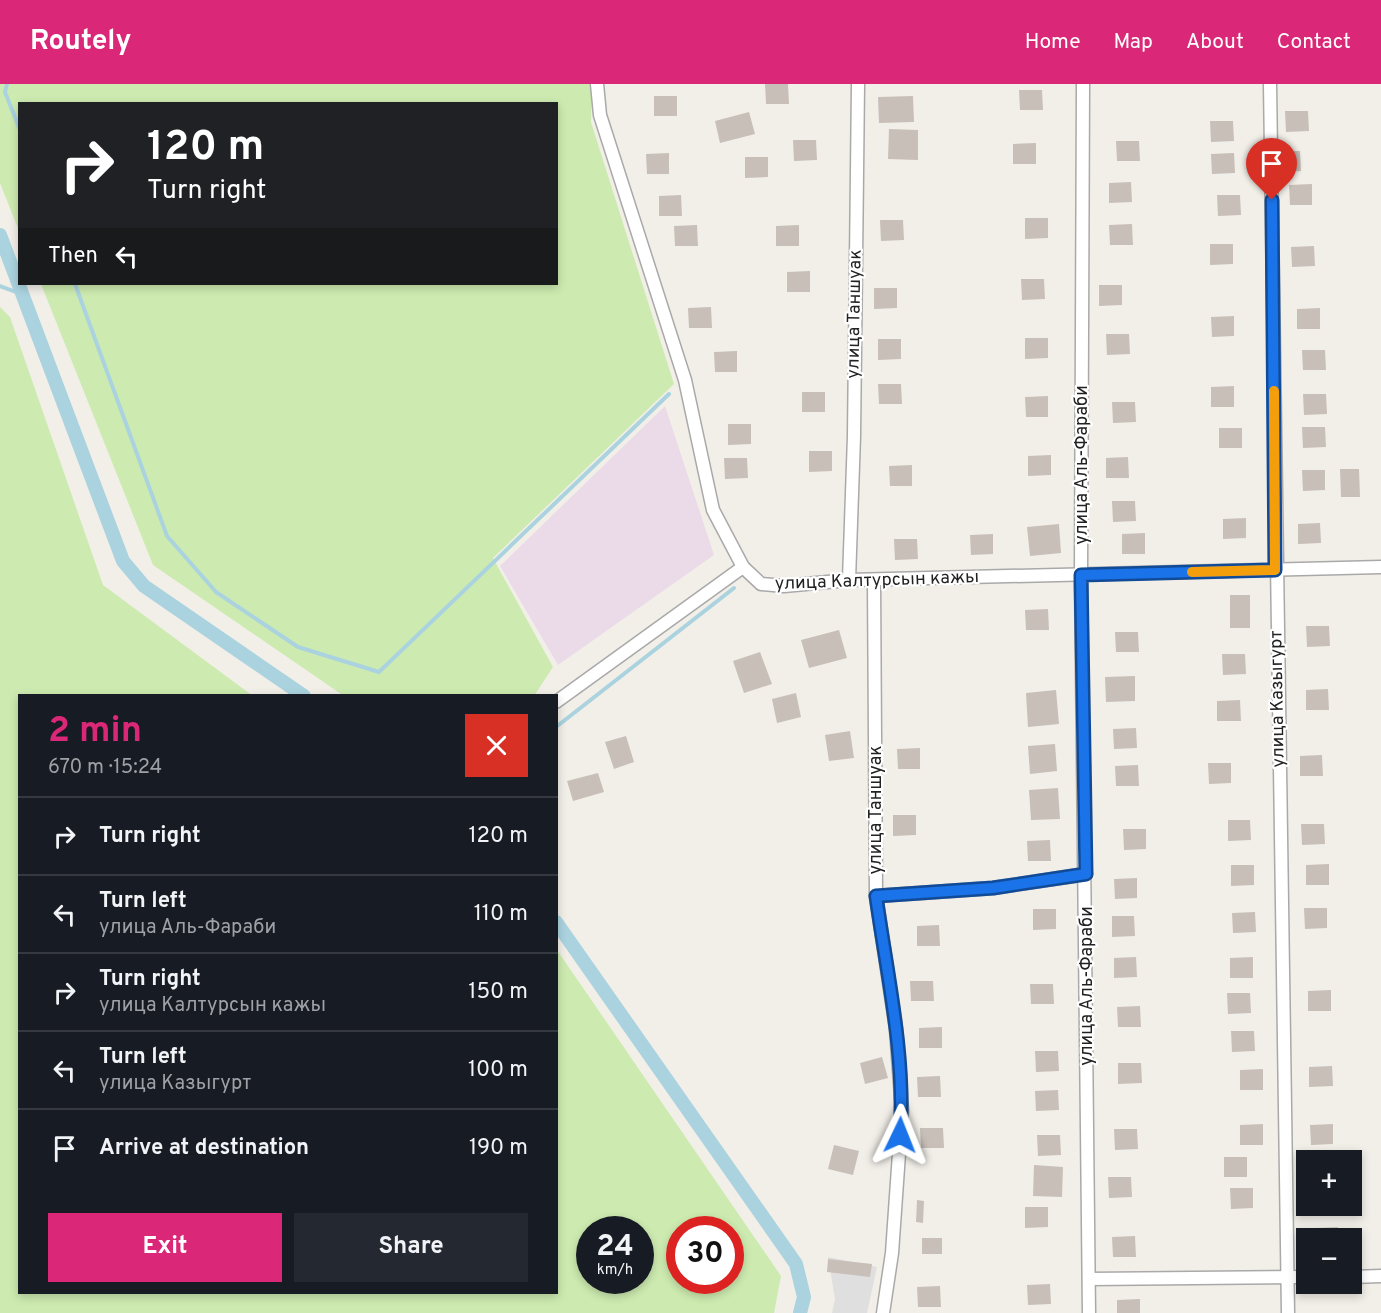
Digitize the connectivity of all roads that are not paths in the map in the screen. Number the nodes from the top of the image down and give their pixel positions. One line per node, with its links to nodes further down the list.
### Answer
1 (597, 84): 5 (street, улица Калтурсын кажы)
2 (858, 84): 9 (street, улица Таншуак)
3 (1083, 84): 8 (street, улица Аль-Фараби)
4 (1270, 84): 7 (street, улица Казыгурт)
5 (743, 567): 9 (street, улица Калтурсын кажы); 11 (street)
6 (1381, 567): 7 (street, улица Калтурсын кажы)
7 (1275, 570): 8 (street, улица Калтурсын кажы); 15 (street, улица Казыгурт)
8 (1081, 575): 10 (street, улица Калтурсын кажы); 12 (street, улица Аль-Фараби)
9 (849, 580): 10 (street, улица Калтурсын кажы)
10 (874, 580): 13 (street, улица Таншуак)
11 (558, 701)
12 (1086, 874): 13 (street); 18 (street, улица Аль-Фараби)
13 (876, 896): 19 (street, улица Таншуак)
14 (1381, 1276): 17 (street)
15 (1287, 1277): 16 (street); 18 (street); 21 (street, улица Казыгурт)
16 (1296, 1277)
17 (1362, 1277)
18 (1089, 1279): 20 (street, улица Аль-Фараби)
19 (883, 1313)
20 (1089, 1313)
21 (1288, 1313)

